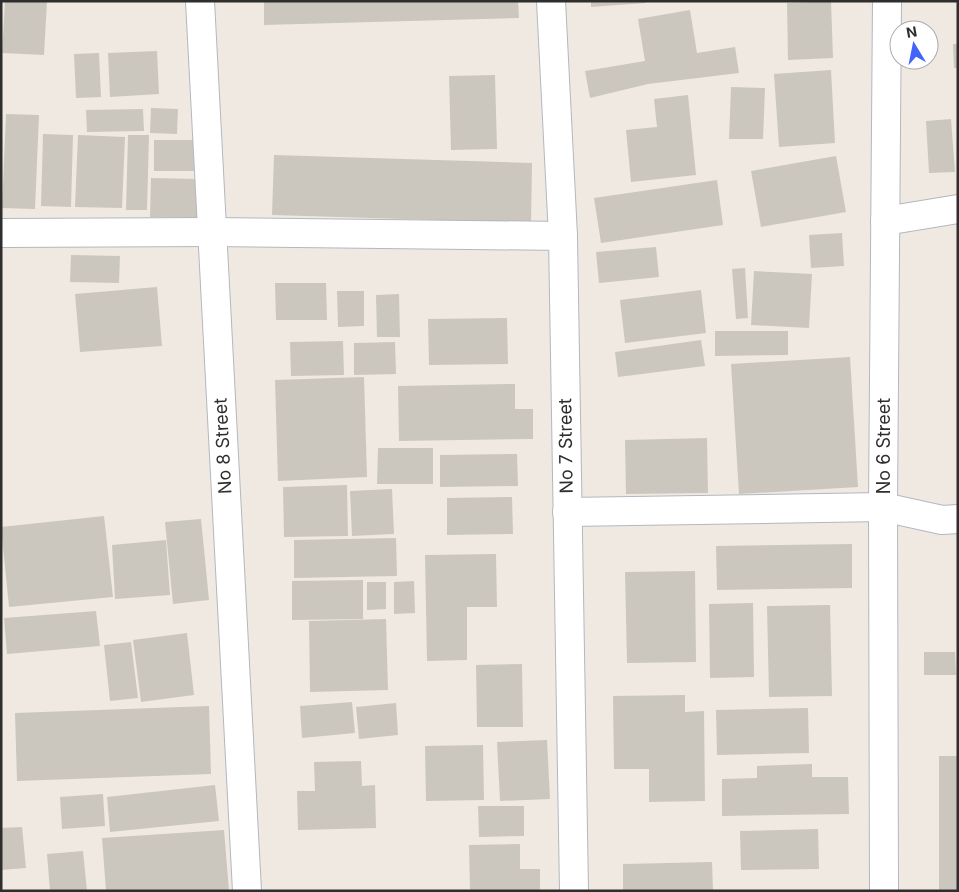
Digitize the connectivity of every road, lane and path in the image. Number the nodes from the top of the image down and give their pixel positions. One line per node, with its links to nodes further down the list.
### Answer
1 (200, 1): 6 (street, No 8 Street)
2 (551, 1): 8 (street, No 7 Street)
3 (887, 1): 5 (street, No 6 Street)
4 (958, 209): 5 (street)
5 (885, 221): 9 (street, No 6 Street)
6 (212, 232): 7 (street); 8 (street); 12 (street, No 8 Street)
7 (1, 234)
8 (563, 236): 10 (street, No 7 Street)
9 (883, 507): 10 (street); 11 (street); 14 (street, No 6 Street)
10 (567, 512): 13 (street, No 7 Street)
11 (958, 519)
12 (247, 891)
13 (574, 891)
14 (884, 891)

